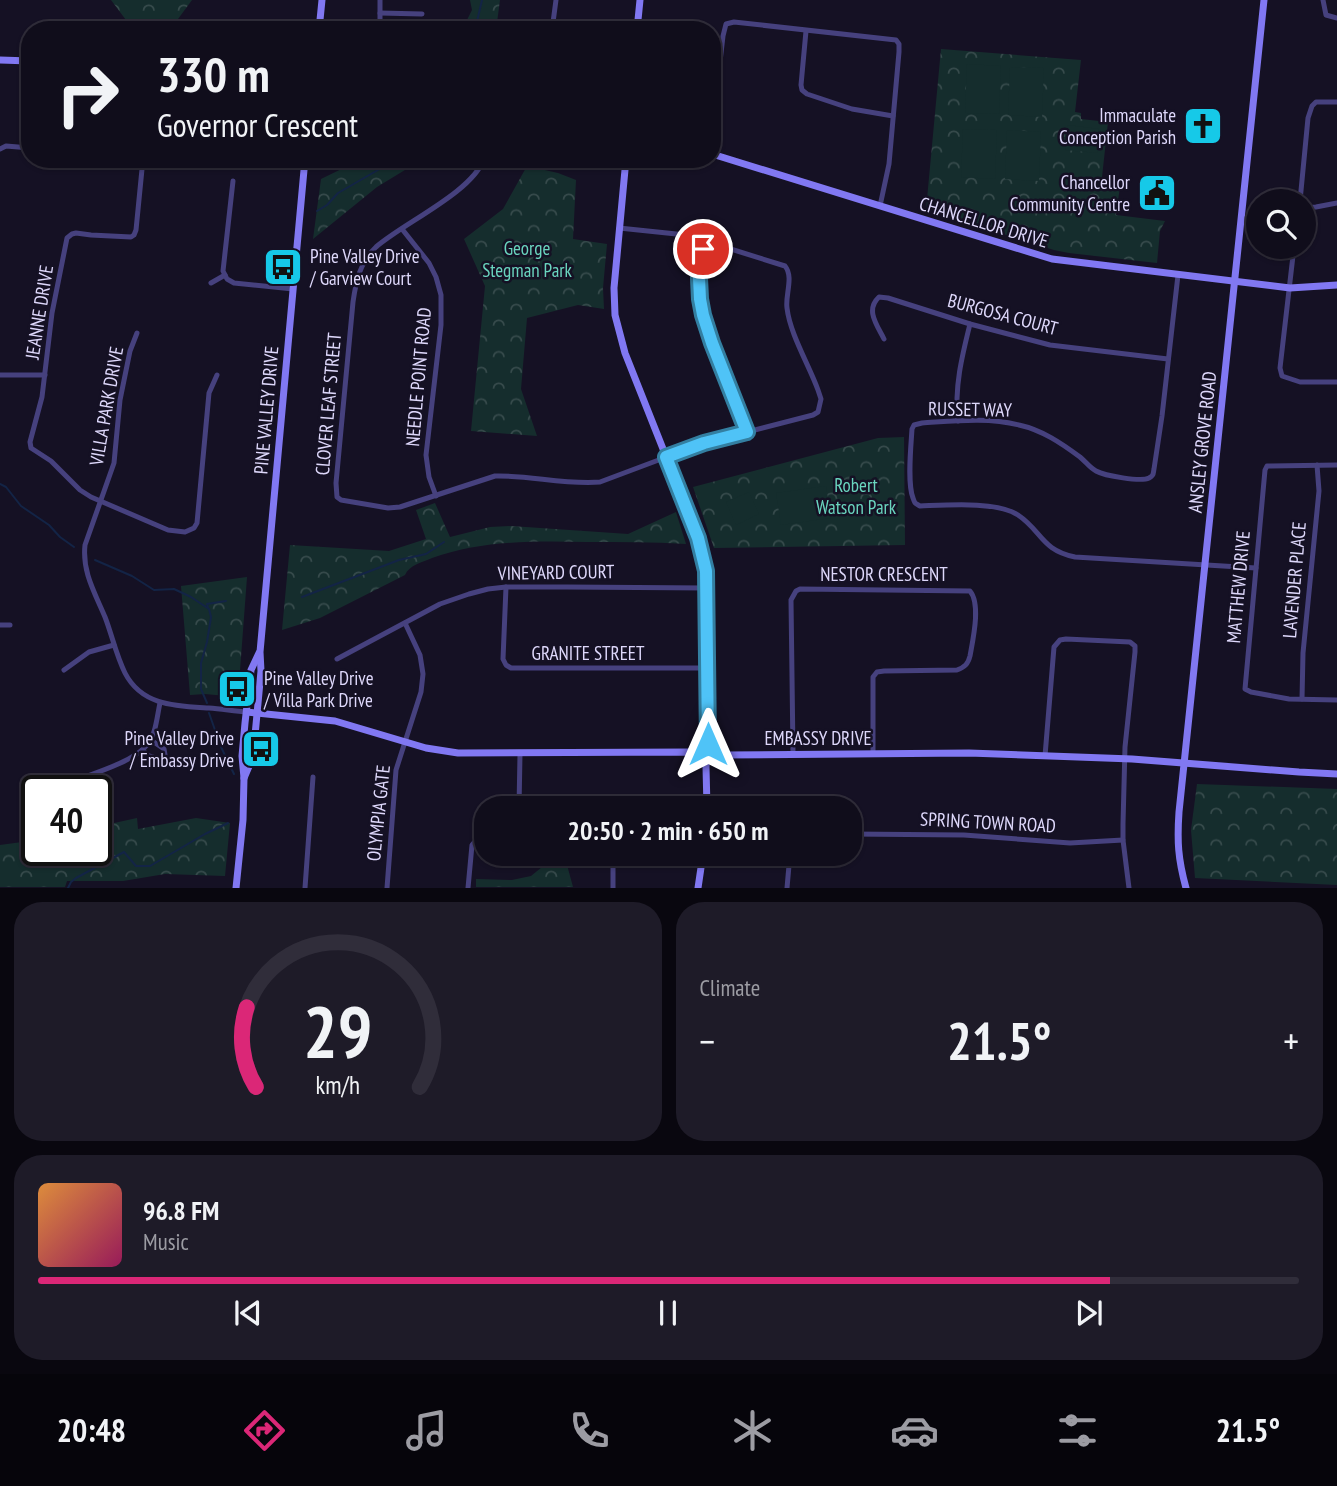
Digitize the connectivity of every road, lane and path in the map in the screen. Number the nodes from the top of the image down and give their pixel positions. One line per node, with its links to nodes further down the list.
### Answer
1 (322, 0): 10 (street)
2 (380, 0): 7 (street)
3 (556, 0): 12 (street)
4 (640, 0): 13 (street)
5 (1264, 0): 38 (street, ANSLEY GROVE ROAD)
6 (1323, 0): 9 (street)
7 (380, 13): 8 (street); 11 (street)
8 (422, 14)
9 (1337, 18)
10 (320, 21)
11 (380, 21)
12 (553, 21)
13 (638, 21)
14 (806, 31): 15 (street); 19 (street); 19 (street)
15 (721, 53)
16 (0, 60): 17 (street)
17 (21, 61)
18 (1337, 102): 28 (street)
19 (893, 116): 30 (street)
20 (21, 147): 21 (street)
21 (0, 149)
22 (721, 157): 30 (street, CHANCELLOR DRIVE)
23 (142, 168): 48 (street, JEANNE DRIVE)
24 (480, 168): 33 (street, CLOVER LEAF STREET)
25 (624, 168): 32 (street)
26 (304, 170): 42 (street, PINE VALLEY DRIVE)
27 (233, 181): 36 (street)
28 (1301, 189)
29 (1337, 202): 31 (street)
30 (880, 206): 37 (street, CHANCELLOR DRIVE)
31 (1316, 207)
32 (619, 228): 34 (street); 53 (street)
33 (402, 229): 56 (street, NEEDLE POINT ROAD); 56 (street, CLOVER LEAF STREET)
34 (704, 241): 52 (street); 52 (street, CLOVER LEAF STREET)
35 (1293, 259): 41 (street)
36 (225, 275): 39 (street); 42 (street)
37 (1178, 275): 38 (street, CHANCELLOR DRIVE); 46 (street, RUSSET WAY)
38 (1235, 281): 41 (street, CHANCELLOR DRIVE); 58 (street, ANSLEY GROVE ROAD)
39 (211, 283)
40 (1337, 285): 41 (street, CHANCELLOR DRIVE)
41 (1290, 288): 50 (street)
42 (293, 289): 66 (street, PINE VALLEY DRIVE)
43 (971, 324): 45 (street, BURGOSA COURT); 46 (street, BURGOSA COURT); 51 (street)
44 (137, 333): 57 (street, VILLA PARK DRIVE)
45 (884, 339)
46 (1168, 359): 51 (street, RUSSET WAY)
47 (0, 375): 48 (street)
48 (45, 375): 57 (street, JEANNE DRIVE)
49 (217, 375): 57 (street)
50 (1337, 382)
51 (958, 421): 58 (street, RUSSET WAY)
52 (747, 432): 53 (street, CLOVER LEAF STREET)
53 (666, 457): 56 (street, CLOVER LEAF STREET); 61 (street)
54 (1317, 465): 55 (street, MATTHEW DRIVE); 59 (street, MATTHEW DRIVE); 70 (street, LAVENDER PLACE)
55 (1337, 465)
56 (436, 496)
57 (101, 501): 65 (street, VILLA PARK DRIVE)
58 (1205, 564): 59 (street); 84 (street, ANSLEY GROVE ROAD)
59 (1256, 568): 70 (street, MATTHEW DRIVE)
60 (506, 587): 61 (street, VINEYARD COURT); 62 (street, VINEYARD COURT); 68 (street, GRANITE STREET)
61 (707, 588): 68 (street)
62 (405, 623): 67 (street, VINEYARD COURT); 76 (street, OLYMPIA GATE)
63 (0, 625): 64 (street)
64 (10, 625)
65 (114, 645): 69 (street); 72 (street, VILLA PARK DRIVE)
66 (260, 652): 73 (street, PINE VALLEY DRIVE); 74 (street, PINE VALLEY DRIVE)
67 (337, 659)
68 (708, 668): 78 (street)
69 (64, 670)
70 (1302, 699): 71 (street, MATTHEW DRIVE)
71 (1337, 700)
72 (160, 703): 73 (street, VILLA PARK DRIVE); 75 (street)
73 (247, 712): 74 (street, EMBASSY DRIVE); 88 (street, PINE VALLEY DRIVE)
74 (257, 713): 76 (street, EMBASSY DRIVE); 88 (street, PINE VALLEY DRIVE)
75 (151, 740): 77 (street); 77 (street)
76 (405, 742): 81 (street, EMBASSY DRIVE); 99 (street, OLYMPIA GATE)
77 (142, 750): 86 (street)
78 (708, 753): 79 (street, EMBASSY DRIVE); 81 (street, EMBASSY DRIVE); 90 (street)
79 (793, 753): 80 (street, EMBASSY DRIVE); 80 (street, NESTOR CRESCENT)
80 (873, 753): 82 (street, EMBASSY DRIVE)
81 (520, 754): 89 (street)
82 (1045, 756): 83 (street, EMBASSY DRIVE); 83 (street)
83 (1125, 758): 84 (street, EMBASSY DRIVE); 92 (street)
84 (1184, 763): 85 (street, EMBASSY DRIVE); 105 (street, ANSLEY GROVE ROAD)
85 (1337, 774)
86 (89, 775)
87 (313, 776): 98 (street)
88 (244, 778): 97 (street, PINE VALLEY DRIVE)
89 (519, 796)
90 (707, 796)
91 (862, 834): 92 (street, SPRING TOWN ROAD)
92 (1123, 840): 104 (street)
93 (474, 843): 100 (street)
94 (613, 866): 101 (street)
95 (701, 866): 102 (street)
96 (789, 866): 103 (street)
97 (236, 887)
98 (304, 887)
99 (387, 887)
100 (468, 887)
101 (612, 887)
102 (698, 887)
103 (787, 887)
104 (1129, 887)
105 (1186, 887)

